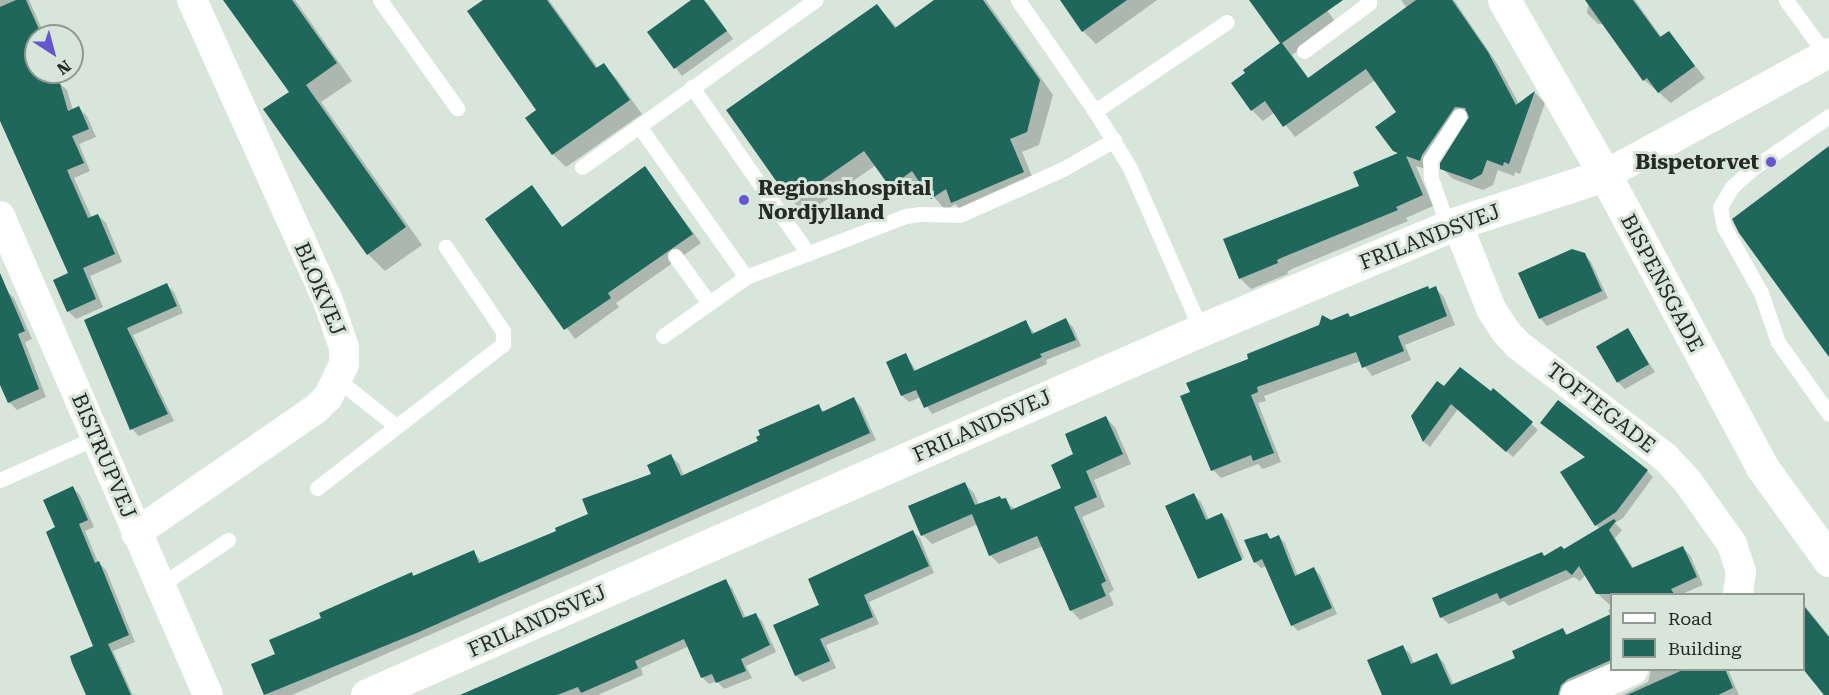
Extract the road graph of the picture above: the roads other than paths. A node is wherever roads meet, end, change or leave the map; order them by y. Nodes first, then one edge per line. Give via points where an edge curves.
1 (192, 0) edge
2 (380, 0) edge
3 (815, 0) edge
4 (1018, 0) edge
5 (1367, 0) edge
6 (1504, 0) edge
7 (1786, 0) edge
8 (1227, 22) dead end
9 (1304, 51) dead end
10 (1828, 54) edge
11 (692, 87) junction
12 (457, 108) dead end
13 (1095, 111) junction
14 (1459, 116) dead end
15 (1829, 116) edge
16 (639, 126) junction
17 (1114, 140) junction
18 (582, 167) dead end
19 (1605, 175) junction
20 (0, 216) edge
21 (1453, 225) junction
22 (446, 247) dead end
23 (808, 253) junction
24 (675, 256) dead end
25 (746, 277) junction
26 (710, 303) junction
27 (1201, 330) junction
28 (663, 336) dead end
29 (338, 380) junction
30 (1829, 414) edge
31 (396, 426) junction
32 (97, 436) junction
33 (0, 480) edge
34 (317, 488) dead end
35 (136, 533) junction
36 (228, 540) dead end
37 (1829, 560) edge
38 (159, 585) junction
39 (1738, 593) edge
40 (1629, 671) edge
41 (208, 695) edge
42 (367, 695) edge
43 (1575, 695) edge

1 - 29 street, BLOKVEJ via 328,301 344,347 344,364
2 - 12 lane
3 - 11 lane
4 - 13 lane
5 - 9 lane via 1369,3
6 - 19 street, BISPENSGADE
7 - 10 lane
8 - 13 lane
10 - 19 street
11 - 16 lane
11 - 23 lane
13 - 17 lane
14 - 21 lane via 1430,160 1431,178
15 - 30 lane via 1754,168 1732,187 1720,207 1724,227 1761,293 1778,342
16 - 18 lane
16 - 25 lane
17 - 23 lane via 1063,170 960,215 906,216
17 - 27 lane
19 - 21 street, FRILANDSVEJ
19 - 37 street, BISPENSGADE via 1762,467
20 - 32 street, BISTRUPVEJ
21 - 27 street, FRILANDSVEJ
21 - 39 street, TOFTEGADE via 1491,309 1506,332 1680,471 1732,544 1741,572
22 - 31 lane via 503,331 505,340 500,348
23 - 25 lane
24 - 26 lane
25 - 26 lane
26 - 28 lane
27 - 42 street, FRILANDSVEJ
29 - 31 lane
29 - 35 street, BLOKVEJ via 316,409
31 - 34 lane
32 - 33 lane
32 - 35 street, BISTRUPVEJ
35 - 38 street, BISTRUPVEJ
36 - 38 lane
38 - 41 street, BISTRUPVEJ
40 - 43 street

